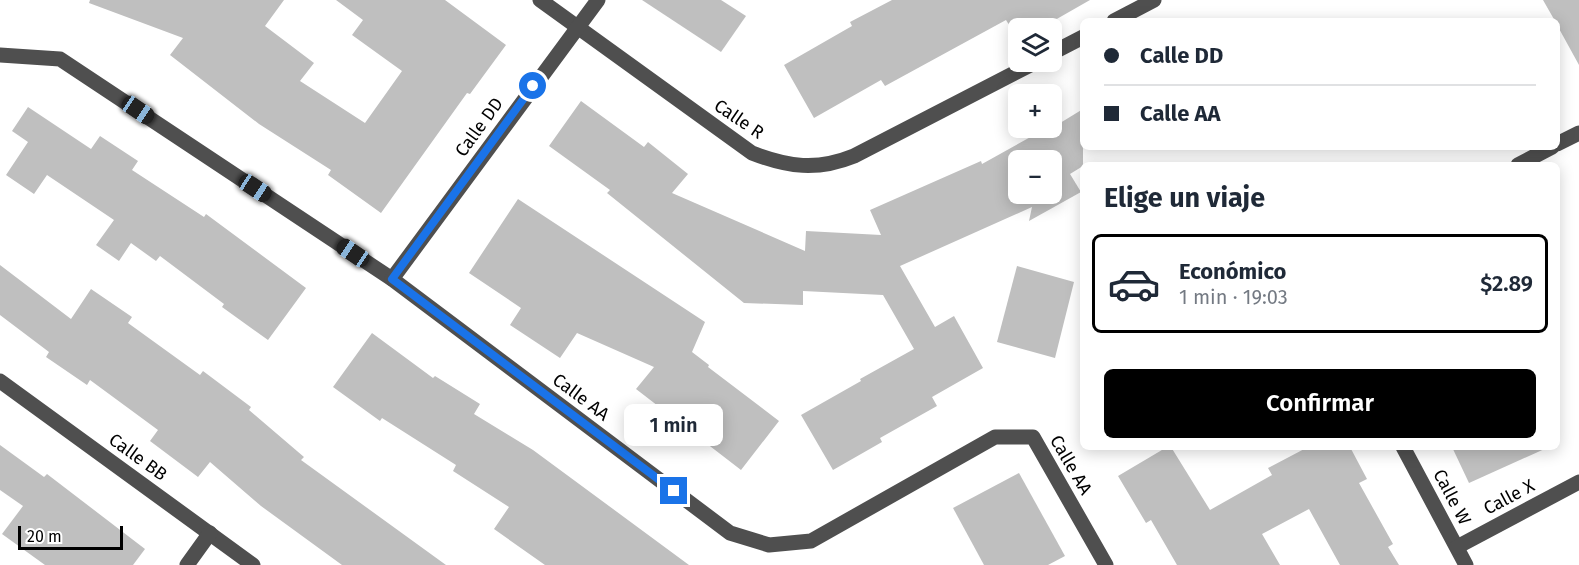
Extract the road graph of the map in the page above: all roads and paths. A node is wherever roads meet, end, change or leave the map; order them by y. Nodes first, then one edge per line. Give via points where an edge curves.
1 (540, 0) edge
2 (598, 0) edge
3 (1154, 0) edge
4 (1120, 18) edge
5 (577, 27) junction
6 (1080, 39) edge
7 (1062, 48) edge
8 (0, 55) edge
9 (1017, 72) edge
10 (1579, 133) edge
11 (1560, 142) edge
12 (1546, 150) edge
13 (1524, 162) edge
14 (392, 279) junction
15 (0, 381) edge
16 (1405, 450) edge
17 (1579, 482) edge
18 (210, 533) junction
19 (1457, 547) junction
20 (187, 565) edge
21 (253, 565) edge
22 (1106, 565) edge
23 (1466, 565) edge

1 - 5 street, Calle R
2 - 5 street, Calle DD
3 - 4 street
5 - 9 street, Calle R via 752,153 804,166 854,156
5 - 14 street, Calle DD
6 - 7 street
8 - 14 street, Calle AA via 60,58
10 - 11 street
12 - 13 street
14 - 22 street, Calle AA via 730,533 769,545 811,542 995,437 1033,437
15 - 18 street, Calle BB
16 - 19 street, Calle W
17 - 19 street, Calle X
18 - 20 street
18 - 21 street, Calle BB
19 - 23 street, Calle W

